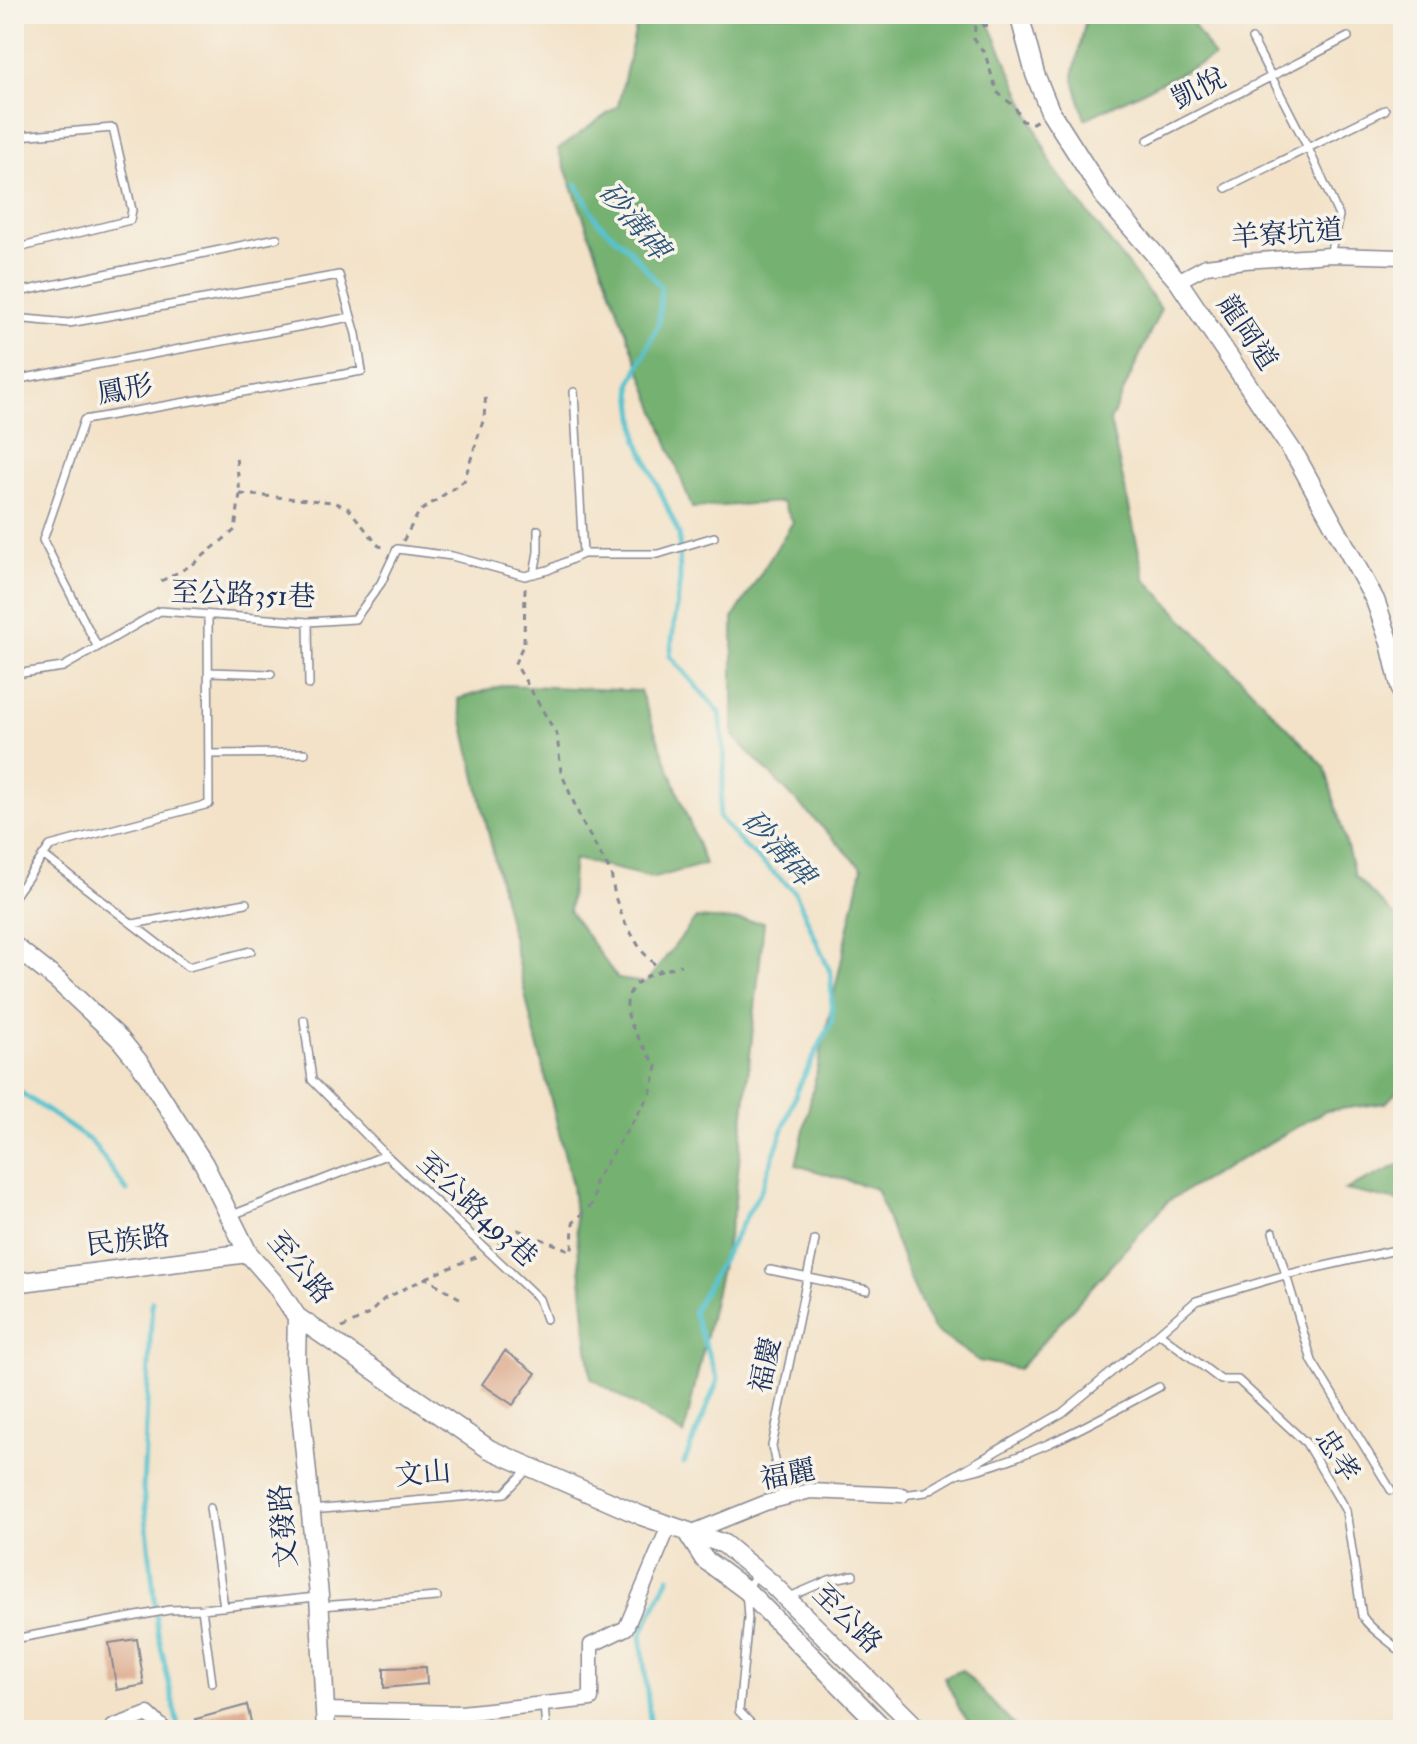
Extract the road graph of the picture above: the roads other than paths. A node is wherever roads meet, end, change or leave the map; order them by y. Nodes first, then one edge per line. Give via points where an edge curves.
1 (1019, 14) edge
2 (1348, 37) dead end
3 (1252, 39) dead end
4 (1270, 77) junction
5 (1385, 110) dead end
6 (19, 136) dead end
7 (1148, 140) dead end
8 (1308, 148) junction
9 (1226, 188) dead end
10 (277, 238) dead end
11 (14, 249) edge
12 (1330, 255) junction
13 (1403, 257) edge
14 (1178, 281) junction
15 (14, 293) edge
16 (351, 317) junction
17 (14, 318) edge
18 (14, 380) edge
19 (574, 392) dead end
20 (538, 530) dead end
21 (714, 537) dead end
22 (583, 554) junction
23 (529, 575) junction
24 (208, 615) junction
25 (308, 622) junction
26 (97, 646) junction
27 (14, 671) edge
28 (209, 672) junction
29 (271, 674) dead end
30 (309, 685) dead end
31 (1403, 698) edge
32 (305, 753) dead end
33 (209, 754) junction
34 (43, 855) junction
35 (14, 897) edge
36 (246, 903) dead end
37 (133, 924) junction
38 (14, 946) edge
39 (251, 951) dead end
40 (304, 1020) dead end
41 (386, 1155) junction
42 (230, 1216) junction
43 (1273, 1232) dead end
44 (815, 1240) dead end
45 (1400, 1249) dead end
46 (248, 1253) junction
47 (770, 1270) dead end
48 (1285, 1275) junction
49 (807, 1276) junction
50 (14, 1283) edge
51 (867, 1290) dead end
52 (297, 1317) junction
53 (546, 1319) dead end
54 (1159, 1333) junction
55 (1159, 1387) dead end
56 (530, 1467) junction
57 (958, 1474) junction
58 (1391, 1490) dead end
59 (902, 1495) joint
60 (783, 1498) junction
61 (210, 1508) dead end
62 (310, 1510) junction
63 (669, 1526) junction
64 (688, 1534) junction
65 (758, 1572) junction
66 (853, 1575) dead end
67 (746, 1590) junction
68 (437, 1597) dead end
69 (786, 1598) junction
70 (319, 1601) junction
71 (224, 1607) junction
72 (202, 1609) junction
73 (14, 1639) edge
74 (1403, 1654) edge
75 (212, 1683) dead end
76 (544, 1704) junction
77 (324, 1710) junction
78 (113, 1727) dead end
79 (165, 1730) edge
80 (326, 1730) edge
81 (546, 1730) edge
82 (757, 1730) edge
83 (885, 1730) edge
84 (919, 1730) edge

1 - 14 street, 龍岡道 via 1050,111 1104,196
2 - 4 lane, 凱悅
3 - 4 lane, 凱悅
4 - 7 lane, 凱悅
4 - 8 lane, 凱悅
5 - 8 lane
6 - 11 lane via 113,128 132,210 130,220
8 - 9 lane
8 - 12 lane, 凱悅 via 1339,216
10 - 15 lane
12 - 13 street, 羊寮坑道
12 - 14 street, 羊寮坑道 via 1206,266
14 - 31 street, 龍岡道 via 1297,458 1375,600
16 - 17 lane, 鳳形 via 339,275 69,323
16 - 18 lane, 鳳形
16 - 26 lane, 鳳形 via 362,371 84,420 43,540
19 - 22 lane
20 - 23 lane via 538,552
21 - 22 lane via 658,554
22 - 23 lane
23 - 25 lane, 至公路351巷 via 397,549 355,619
24 - 25 lane, 至公路351巷
24 - 26 lane, 至公路351巷 via 160,611
24 - 28 lane
25 - 30 lane
26 - 27 lane, 至公路351巷 via 63,667
28 - 29 lane
28 - 33 lane
32 - 33 lane
33 - 34 lane via 209,804 50,846
34 - 35 lane
34 - 37 lane
36 - 37 lane
37 - 39 lane via 188,967
38 - 42 street, 至公路 via 119,1038 141,1065 204,1164
40 - 41 lane via 312,1080
41 - 42 lane, 至公路493巷
41 - 53 lane, 至公路493巷 via 539,1299
42 - 46 street, 至公路
43 - 48 lane, 忠孝
44 - 49 lane, 福慶
45 - 48 lane
46 - 50 street, 民族路
46 - 52 street, 至公路
47 - 49 lane
48 - 54 lane via 1196,1301
48 - 58 lane, 忠孝 via 1312,1361
49 - 51 lane
49 - 60 lane, 福慶 via 772,1446
52 - 56 street, 至公路 via 489,1449
52 - 62 street, 文發路 via 296,1362
54 - 57 lane via 1062,1413
54 - 74 lane, 忠孝 via 1221,1380 1238,1380 1306,1443 1346,1511 1362,1616
55 - 57 lane via 999,1465
56 - 62 lane, 文山 via 505,1493
56 - 63 street, 至公路
57 - 59 lane via 926,1492
59 - 60 street, 福麗 via 810,1491
60 - 64 street, 福麗
61 - 71 lane
62 - 70 street, 文發路
63 - 64 street, 至公路
63 - 76 street via 626,1628 591,1645 591,1699
64 - 65 street, 至公路 via 724,1544
64 - 67 street, 至公路 via 704,1559
65 - 67 lane
65 - 69 street, 至公路
66 - 69 lane
67 - 82 lane via 739,1711
67 - 83 street, 至公路
68 - 70 lane
69 - 84 street, 至公路
70 - 71 lane
70 - 77 street, 文發路
71 - 72 lane
72 - 73 lane via 169,1610
72 - 75 lane
76 - 77 street via 461,1713
76 - 81 lane
77 - 80 street, 文發路
78 - 79 street via 148,1714

